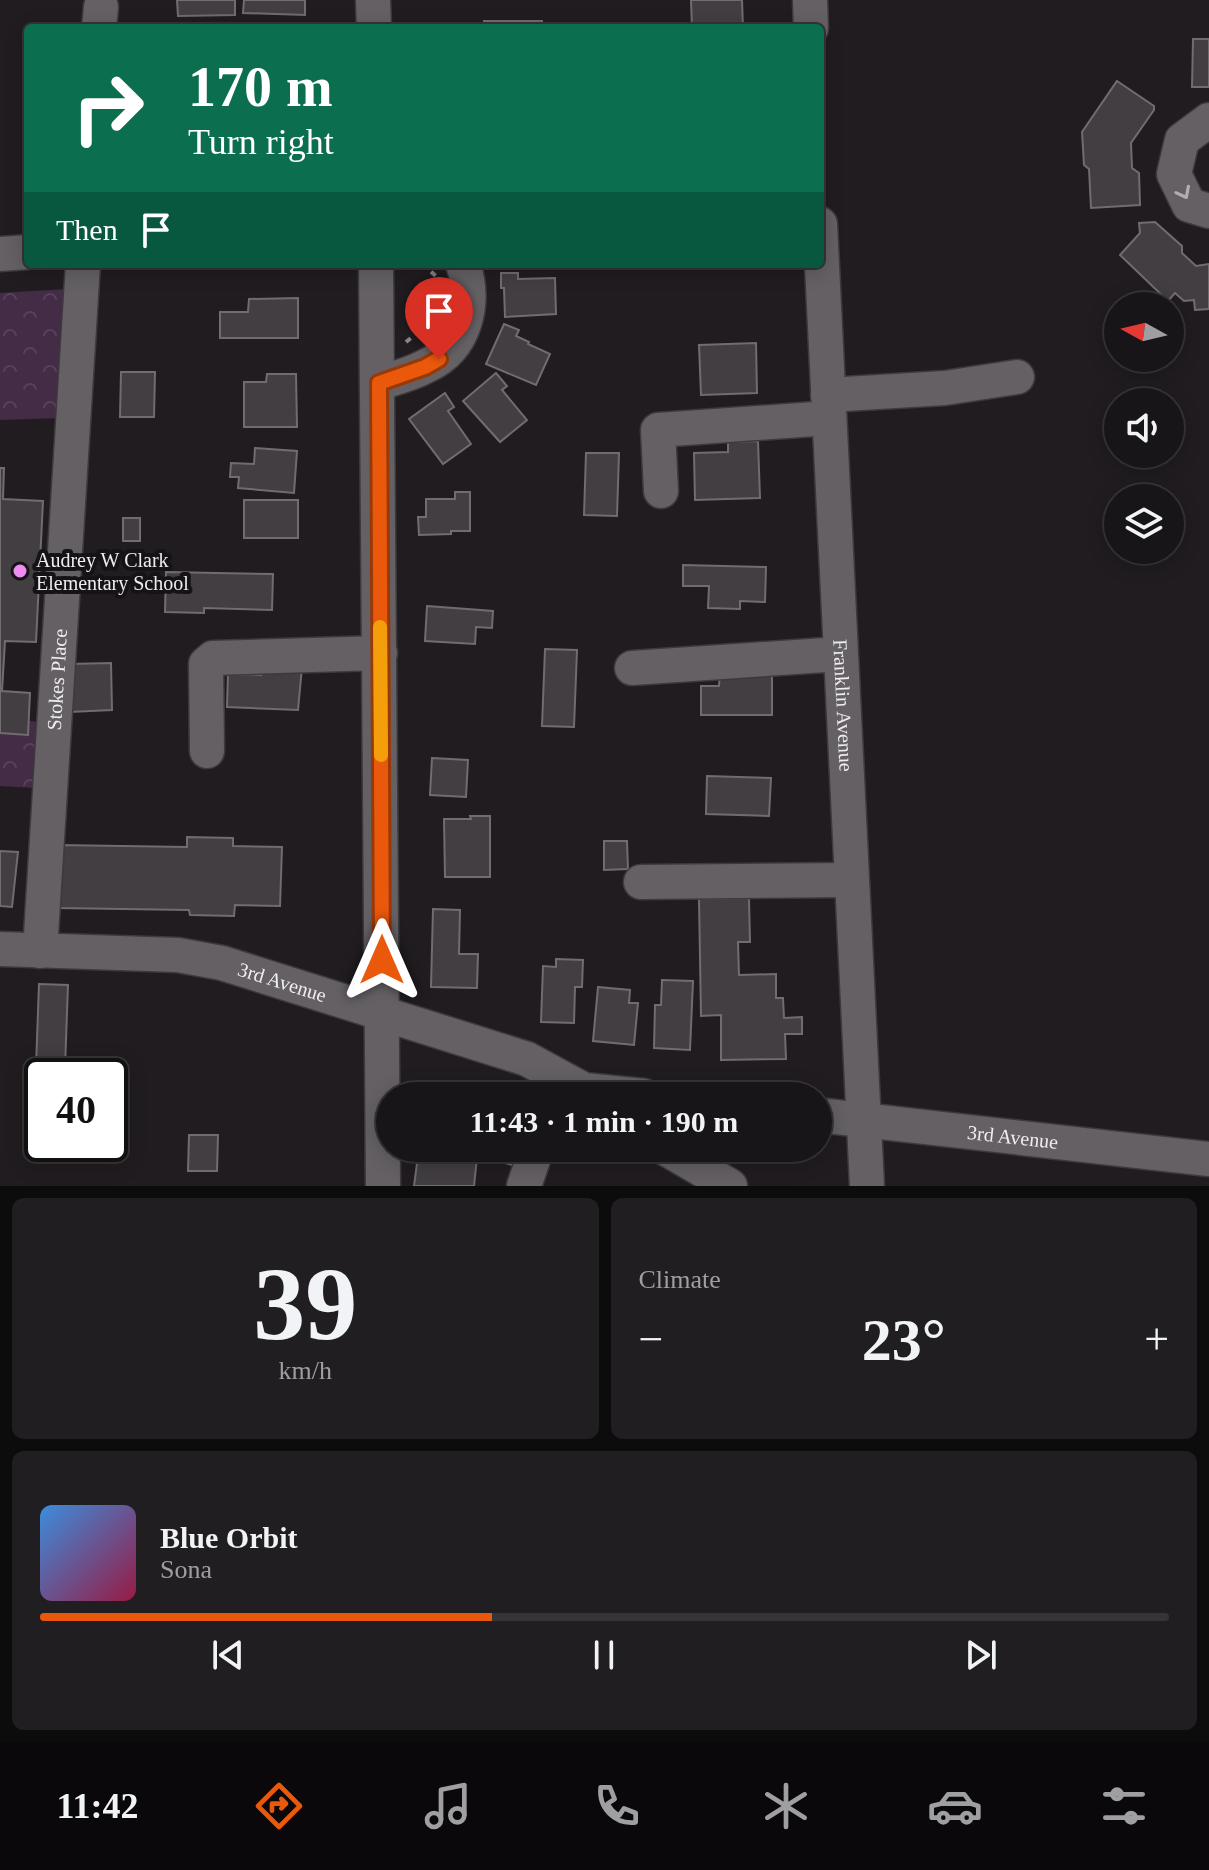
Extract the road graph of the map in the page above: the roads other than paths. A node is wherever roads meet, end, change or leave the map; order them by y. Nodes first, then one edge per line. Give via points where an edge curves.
1 (373, 0) edge
2 (810, 0) edge
3 (374, 24) edge
4 (811, 24) edge
5 (1209, 120) edge
6 (1209, 211) edge
7 (24, 252) edge
8 (0, 254) edge
9 (83, 268) edge
10 (376, 268) edge
11 (464, 268) edge
12 (822, 268) edge
13 (1017, 377) dead end
14 (379, 383) junction
15 (829, 406) junction
16 (661, 491) dead end
17 (380, 653) junction
18 (840, 654) junction
19 (632, 668) dead end
20 (207, 751) dead end
21 (851, 880) junction
22 (641, 882) dead end
23 (0, 949) edge
24 (40, 951) junction
25 (382, 1013) junction
26 (561, 1082) edge
27 (832, 1116) edge
28 (863, 1119) junction
29 (1209, 1159) edge
30 (532, 1162) edge
31 (689, 1162) edge
32 (383, 1186) edge
33 (524, 1186) edge
34 (730, 1186) edge
35 (867, 1186) edge

1 - 3 street
2 - 4 street
5 -> 6 street via 1182,140 1174,174 1189,205
7 - 8 street
9 - 24 street, Stokes Place
10 - 14 street
11 - 14 street via 468,312 462,334 433,363
12 - 15 street, Franklin Avenue
13 - 15 street
14 - 17 street
15 - 16 street via 658,430
15 - 18 street, Franklin Avenue
17 - 20 street via 208,660
17 - 25 street
18 - 19 street
18 - 21 street, Franklin Avenue
21 - 22 street
21 - 28 street, Franklin Avenue
23 - 24 street, 3rd Avenue
24 - 25 street, 3rd Avenue via 178,955 222,963
25 - 26 street, 3rd Avenue via 527,1059
25 - 32 street
27 - 28 street, 3rd Avenue
28 - 29 street, 3rd Avenue
28 - 35 street, Franklin Avenue
30 - 33 street
31 - 34 street

